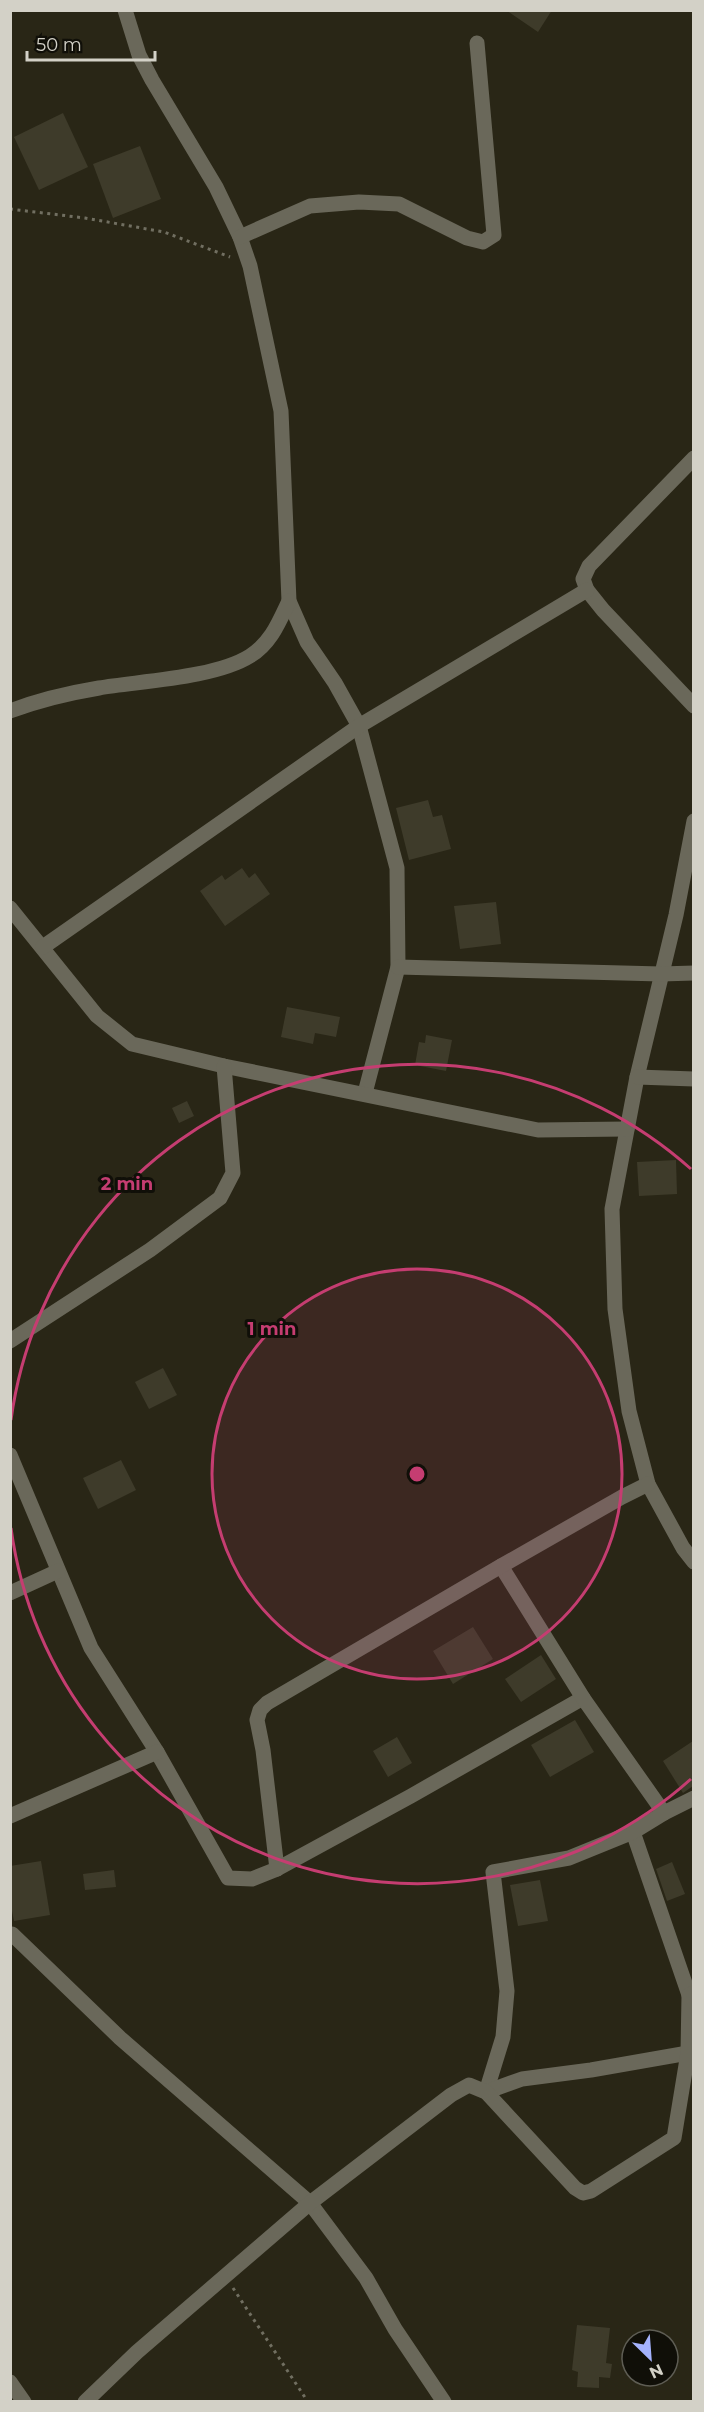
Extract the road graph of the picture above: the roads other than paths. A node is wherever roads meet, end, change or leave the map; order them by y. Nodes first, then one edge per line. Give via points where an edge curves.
1 (125, 10) edge
2 (477, 43) dead end
3 (240, 237) junction
4 (693, 458) edge
5 (587, 591) junction
6 (288, 601) junction
7 (693, 706) edge
8 (10, 711) edge
9 (359, 726) junction
10 (693, 821) edge
11 (10, 908) edge
12 (43, 947) junction
13 (398, 967) junction
14 (693, 973) edge
15 (661, 974) junction
16 (224, 1066) junction
17 (637, 1077) junction
18 (693, 1079) edge
19 (365, 1093) junction
20 (627, 1129) junction
21 (10, 1341) edge
22 (10, 1455) edge
23 (648, 1484) junction
24 (693, 1562) edge
25 (501, 1566) junction
26 (58, 1571) junction
27 (10, 1593) edge
28 (583, 1698) junction
29 (157, 1752) junction
30 (693, 1798) edge
31 (664, 1813) junction
32 (10, 1816) edge
33 (633, 1832) junction
34 (277, 1869) junction
35 (10, 1934) edge
36 (691, 1994) edge
37 (688, 2053) junction
38 (486, 2092) junction
39 (310, 2203) junction
40 (10, 2382) edge
41 (24, 2402) edge
42 (85, 2402) edge
43 (444, 2402) edge

1 - 3 street via 139,55 216,187
2 - 3 street via 494,235 483,242 399,204 359,202 310,206
3 - 6 street via 282,411
4 - 5 street via 589,566 583,579
5 - 7 street
5 - 9 street
6 - 8 street via 272,637 250,656 220,669 99,688
6 - 9 street via 307,642
9 - 12 street
9 - 13 street via 397,868
10 - 15 street
11 - 12 street
12 - 16 street via 97,1016 132,1044
13 - 15 street
13 - 19 street
14 - 15 street
15 - 17 street
16 - 19 street
16 - 21 street via 233,1173 220,1197 150,1250
17 - 18 street
17 - 20 street
19 - 20 street via 538,1130
20 - 23 street via 612,1209 615,1309 629,1411
22 - 26 street
23 - 24 street
23 - 25 street
25 - 28 street
25 - 34 street via 260,1710 257,1720
26 - 27 street
26 - 29 street via 91,1648
28 - 31 street
28 - 34 street
29 - 32 street
29 - 34 street via 228,1878 252,1879
30 - 31 street
31 - 33 street
33 - 36 street
33 - 38 street via 569,1858 493,1872 507,1991 503,2037
35 - 39 street via 120,2038
36 - 37 street
37 - 38 street via 522,2079
37 - 38 street via 674,2138 583,2193
38 - 39 street via 469,2085 451,2095
39 - 42 street via 137,2352
39 - 43 street via 366,2278 394,2330
40 - 41 street

